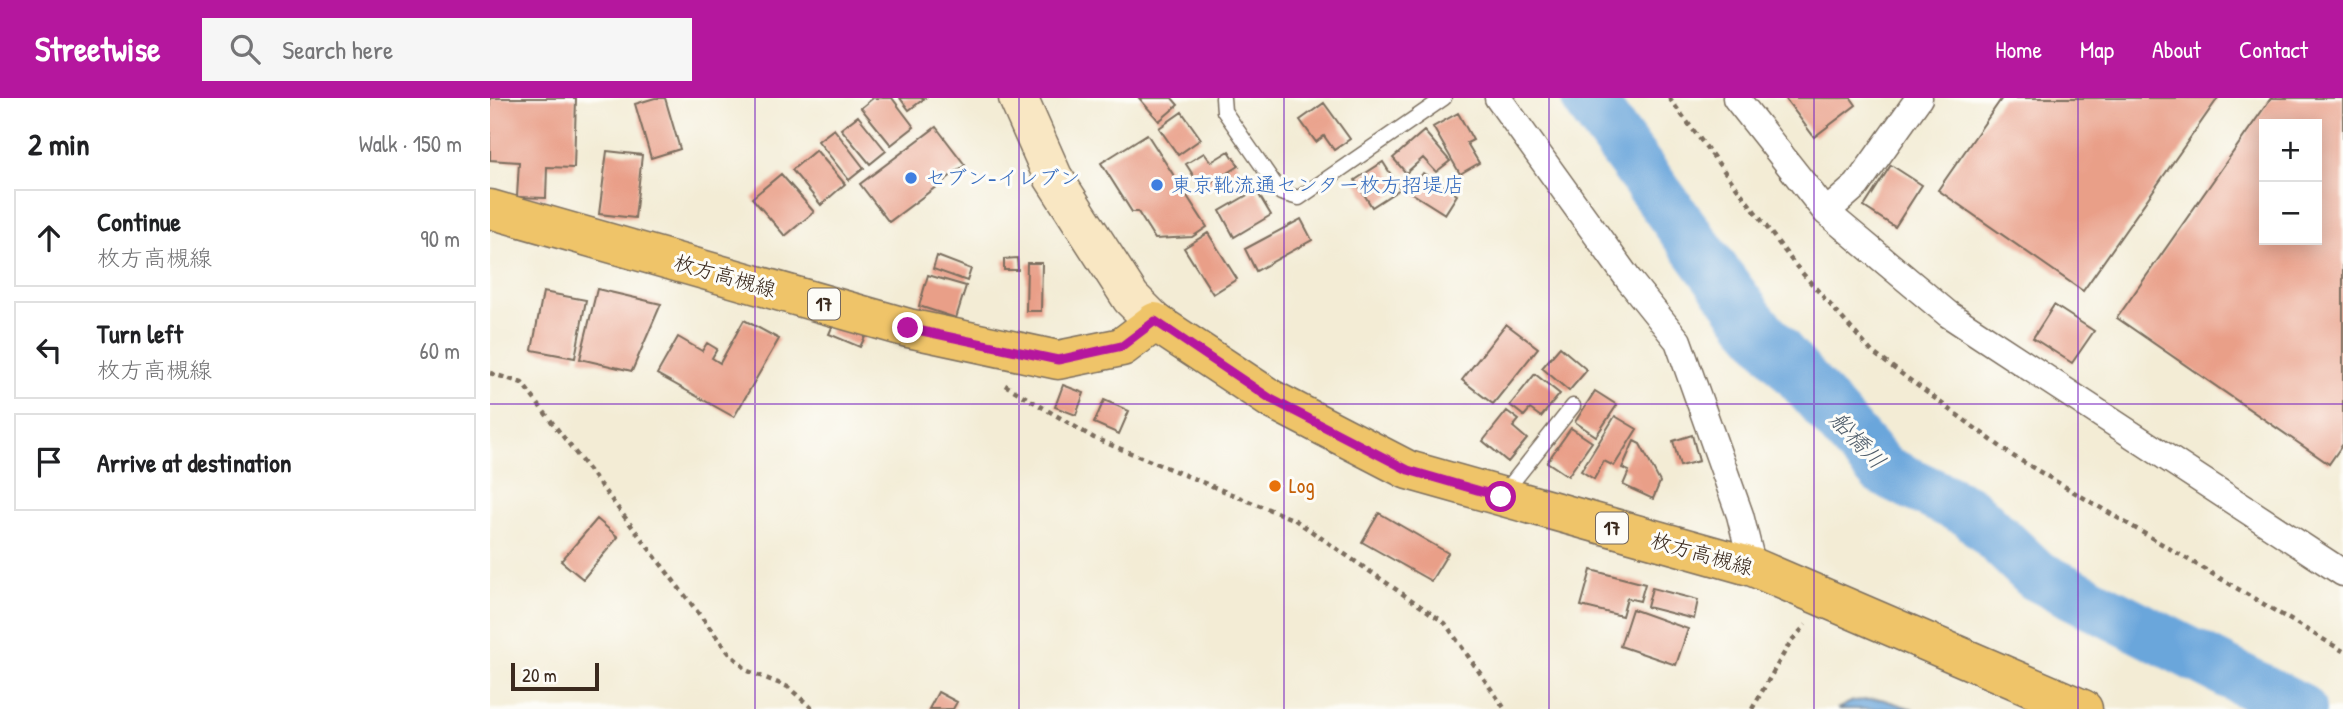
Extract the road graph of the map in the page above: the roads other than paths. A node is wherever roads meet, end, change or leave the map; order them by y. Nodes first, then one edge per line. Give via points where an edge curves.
1 (1018, 98) edge
2 (1223, 98) edge
3 (1444, 98) edge
4 (1498, 98) edge
5 (1736, 98) edge
6 (1919, 98) edge
7 (490, 209) edge
8 (1826, 212) junction
9 (1155, 321) junction
10 (1573, 406) dead end
11 (1501, 497) junction
12 (1753, 567) junction
13 (2343, 573) edge
14 (2083, 709) edge

1 - 9 street via 1053,177 1131,298
2 - 3 lane via 1224,111 1281,193 1299,198
4 - 12 street via 1678,341 1740,515
5 - 8 street
6 - 8 street via 1857,184
7 - 9 main road, 枚方高槻線 / 17 via 908,328 1058,360 1122,346
8 - 13 street via 1948,314
9 - 11 main road, 枚方高槻線 / 17 via 1271,399 1408,470
10 - 11 lane
11 - 12 main road, 枚方高槻線 / 17
12 - 14 main road, 枚方高槻線 / 17

